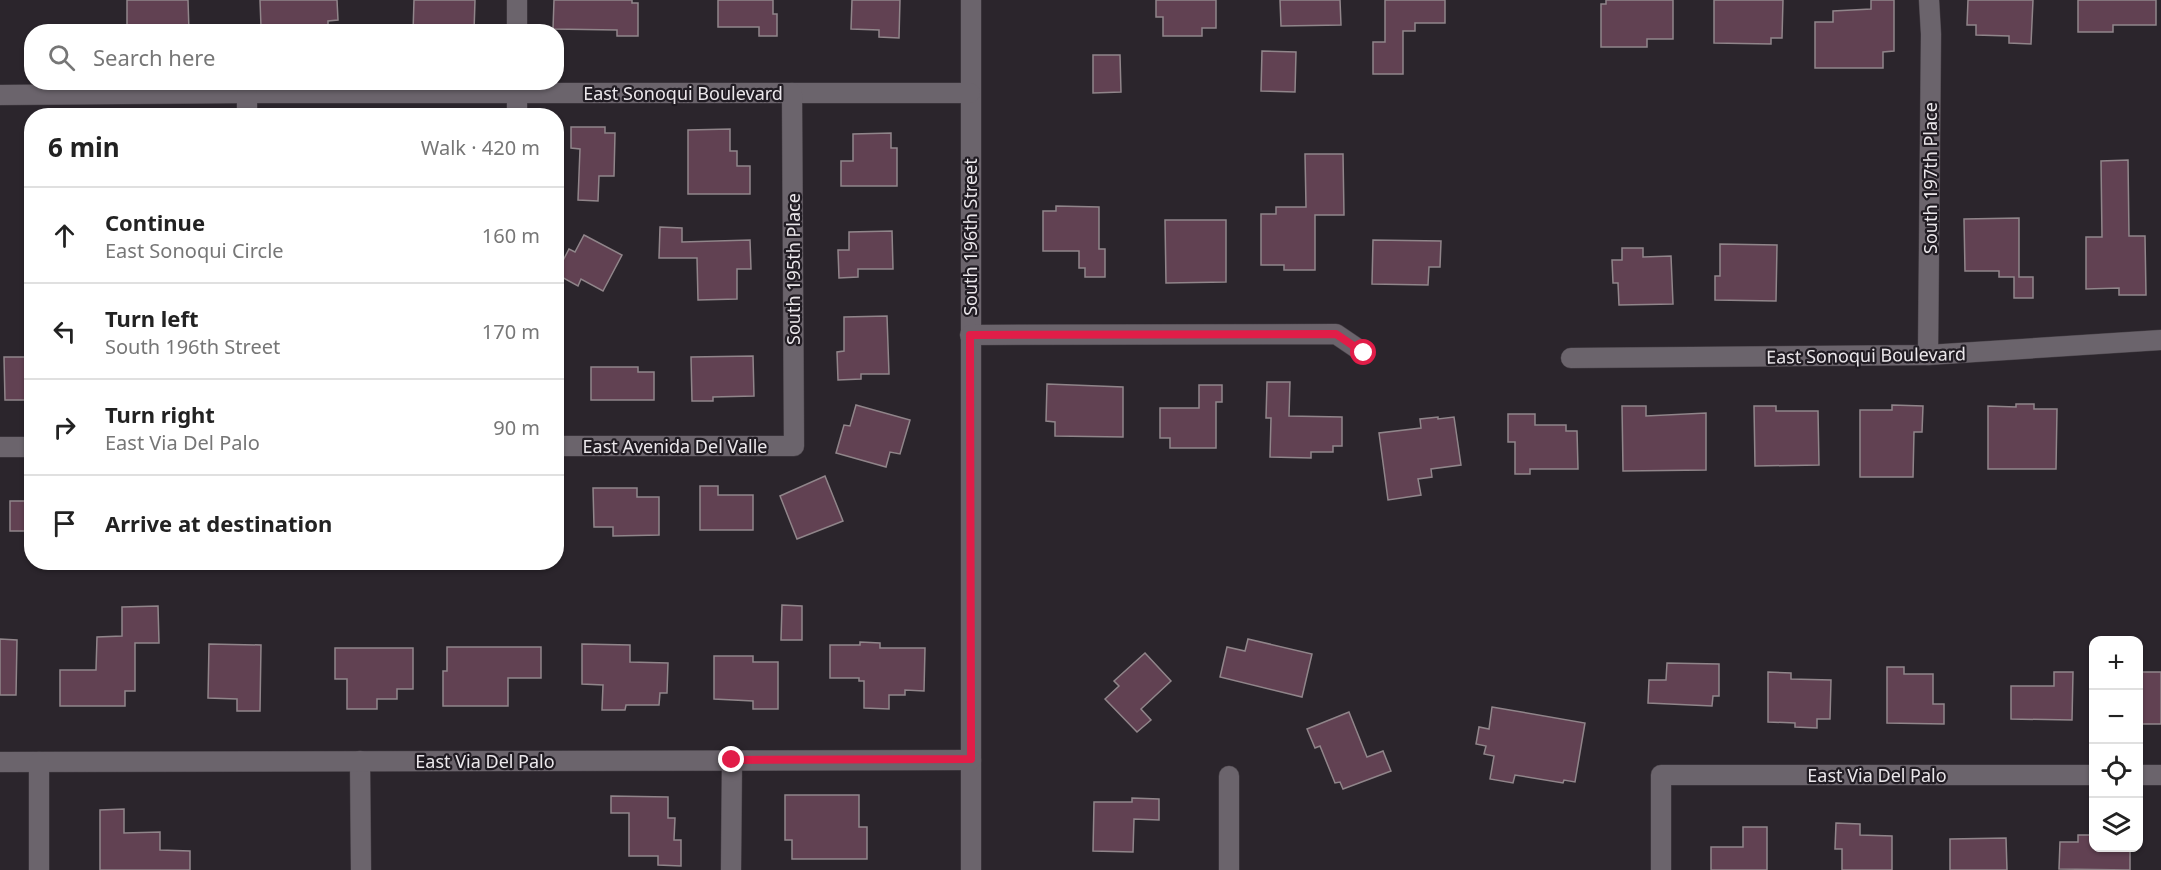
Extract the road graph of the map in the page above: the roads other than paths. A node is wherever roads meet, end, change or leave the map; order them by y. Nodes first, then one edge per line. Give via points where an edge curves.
1 (518, 0) edge
2 (971, 0) edge
3 (1929, 0) edge
4 (517, 24) edge
5 (564, 89) edge
6 (409, 90) edge
7 (517, 90) edge
8 (247, 93) junction
9 (792, 93) junction
10 (970, 93) junction
11 (0, 95) edge
12 (247, 108) edge
13 (517, 108) edge
14 (970, 335) junction
15 (2161, 340) edge
16 (1364, 353) dead end
17 (1928, 356) junction
18 (1571, 358) dead end
19 (564, 446) edge
20 (794, 446) joint
21 (0, 447) edge
22 (24, 447) edge
23 (971, 759) junction
24 (732, 760) junction
25 (360, 761) junction
26 (0, 762) edge
27 (39, 762) junction
28 (2089, 775) edge
29 (2143, 775) edge
30 (2161, 775) edge
31 (1229, 776) dead end
32 (39, 870) edge
33 (361, 870) edge
34 (731, 870) edge
35 (971, 870) edge
36 (1229, 870) edge
37 (1661, 870) edge

1 - 4 street
2 - 10 street, South 196th Street
3 - 17 street, South 197th Place
5 - 9 street, East Sonoqui Boulevard
6 - 8 street, East Sonoqui Boulevard
7 - 13 street
8 - 11 street, East Sonoqui Boulevard
8 - 12 street
9 - 10 street, East Sonoqui Boulevard
9 - 20 street, South 195th Place
10 - 14 street, South 196th Street
14 - 16 street via 1336,334
14 - 23 street, South 196th Street
15 - 17 street, East Sonoqui Boulevard
17 - 18 street, East Sonoqui Boulevard
19 - 20 street, East Avenida Del Valle
21 - 22 street
23 - 24 street, East Via Del Palo
23 - 35 street, South 196th Street
24 - 25 street, East Via Del Palo
24 - 34 street
25 - 27 street, East Via Del Palo
25 - 33 street
26 - 27 street, East Via Del Palo
27 - 32 street
28 - 37 street, East Via Del Palo via 1661,775
29 - 30 street
31 - 36 street

